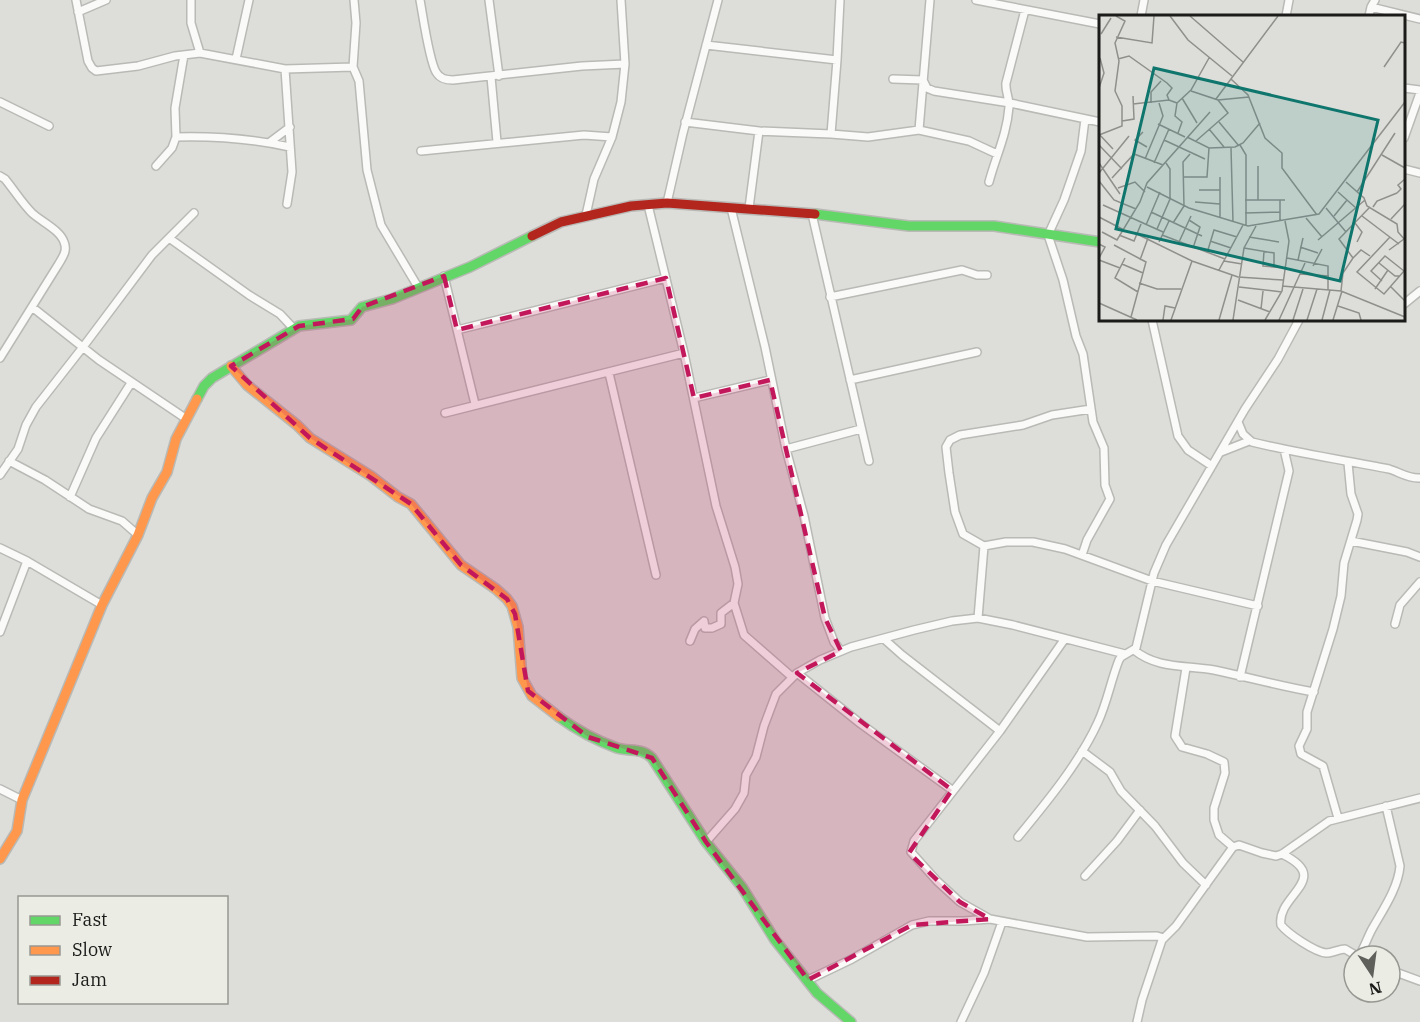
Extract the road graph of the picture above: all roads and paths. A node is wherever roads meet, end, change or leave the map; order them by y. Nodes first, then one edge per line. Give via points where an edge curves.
1 (76, 0) edge
2 (106, 0) edge
3 (191, 0) edge
4 (249, 0) edge
5 (363, 0) edge
6 (420, 0) edge
7 (489, 0) edge
8 (621, 0) edge
9 (718, 0) edge
10 (840, 0) edge
11 (930, 0) edge
12 (976, 0) edge
13 (1144, 0) edge
14 (1289, 0) edge
15 (354, 1) edge
16 (1373, 4) edge
17 (1025, 10) junction
18 (78, 12) junction
19 (1141, 15) edge
20 (1286, 15) edge
21 (1420, 19) edge
22 (1099, 24) edge
23 (706, 45) junction
24 (200, 53) junction
25 (184, 55) junction
26 (236, 59) junction
27 (837, 60) junction
28 (625, 64) junction
29 (353, 67) junction
30 (285, 69) junction
31 (495, 76) junction
32 (893, 79) dead end
33 (922, 80) junction
34 (1405, 88) edge
35 (1420, 91) edge
36 (0, 102) edge
37 (1010, 103) junction
38 (1085, 119) junction
39 (686, 122) junction
40 (1099, 122) edge
41 (49, 126) dead end
42 (290, 127) junction
43 (919, 130) junction
44 (759, 131) junction
45 (831, 134) junction
46 (1405, 135) edge
47 (176, 137) junction
48 (612, 137) junction
49 (270, 142) junction
50 (497, 142) junction
51 (290, 147) junction
52 (421, 151) dead end
53 (997, 154) junction
54 (156, 166) dead end
55 (1405, 169) edge
56 (1420, 173) edge
57 (0, 176) edge
58 (989, 182) dead end
59 (287, 204) dead end
60 (667, 204) junction
61 (648, 205) junction
62 (731, 208) junction
63 (749, 208) junction
64 (194, 213) dead end
65 (812, 214) junction
66 (586, 215) junction
67 (1048, 235) junction
68 (169, 238) junction
69 (1099, 243) edge
70 (987, 275) dead end
71 (444, 276) junction
72 (666, 278) junction
73 (418, 287) junction
74 (1420, 293) edge
75 (830, 297) junction
76 (1405, 303) edge
77 (32, 306) junction
78 (1152, 321) edge
79 (1298, 321) edge
80 (294, 329) junction
81 (457, 330) junction
82 (83, 347) junction
83 (977, 352) dead end
84 (684, 353) junction
85 (0, 358) edge
86 (231, 366) junction
87 (609, 373) junction
88 (770, 380) junction
89 (850, 380) junction
90 (131, 383) junction
91 (694, 398) junction
92 (475, 404) junction
93 (1091, 410) junction
94 (445, 413) dead end
95 (185, 418) junction
96 (1238, 422) junction
97 (861, 429) junction
98 (1249, 441) junction
99 (786, 449) junction
100 (1284, 449) junction
101 (1220, 452) junction
102 (9, 461) junction
103 (869, 461) dead end
104 (1348, 463) junction
105 (1212, 466) junction
106 (0, 475) edge
107 (1420, 478) edge
108 (70, 497) junction
109 (138, 535) junction
110 (1351, 541) junction
111 (984, 546) junction
112 (0, 548) edge
113 (1082, 555) junction
114 (1420, 557) edge
115 (27, 561) junction
116 (656, 574) dead end
117 (1152, 580) junction
118 (1420, 582) edge
119 (734, 603) junction
120 (102, 605) junction
121 (1258, 606) junction
122 (978, 618) junction
123 (1395, 624) dead end
124 (0, 632) edge
125 (884, 639) junction
126 (1064, 640) junction
127 (690, 641) dead end
128 (1134, 650) junction
129 (841, 651) junction
130 (1125, 654) junction
131 (1186, 668) junction
132 (795, 675) junction
133 (1240, 676) junction
134 (1314, 692) junction
135 (1000, 731) junction
136 (1082, 751) junction
137 (0, 789) edge
138 (952, 790) junction
139 (1420, 798) edge
140 (22, 800) junction
141 (1386, 806) junction
142 (1140, 810) junction
143 (1338, 818) junction
144 (1018, 837) dead end
145 (706, 842) junction
146 (1233, 847) junction
147 (1282, 854) junction
148 (0, 859) edge
149 (1085, 876) dead end
150 (1206, 885) junction
151 (990, 919) junction
152 (1002, 922) junction
153 (1164, 938) junction
154 (1367, 944) edge
155 (1342, 950) edge
156 (1402, 974) edge
157 (808, 980) junction
158 (1420, 981) edge
159 (851, 1022) edge
160 (961, 1022) edge
161 (1137, 1022) edge

1 - 18 street
2 - 18 street
3 - 24 street via 190,23
4 - 26 street
5 - 15 street
6 - 31 street via 436,73 453,80
7 - 31 street
8 - 28 street
9 - 23 street
10 - 27 street
11 - 33 street
12 - 17 street
13 - 19 street
14 - 20 street
15 - 29 street
16 - 21 street
17 - 22 street
17 - 37 street via 1005,89
18 - 25 street via 88,61 96,71
23 - 27 street
23 - 39 street
24 - 25 street
24 - 26 street
25 - 47 street via 175,108
26 - 30 street
27 - 45 street
28 - 31 street
28 - 48 street
29 - 30 street
29 - 73 street via 360,81 367,170 381,225
30 - 42 street
31 - 50 street
32 - 33 street
33 - 37 street via 934,91
33 - 43 street
34 - 35 street
35 - 46 street
36 - 41 street
37 - 38 street
37 - 53 street
38 - 40 street
38 - 67 street via 1081,151
39 - 44 street
39 - 60 street
42 - 49 street
42 - 51 street
43 - 45 street via 868,137
43 - 53 street via 969,141
44 - 45 street
44 - 63 street
47 - 49 street
47 - 54 street
48 - 50 street via 584,135
48 - 66 street via 594,179
49 - 51 street
50 - 52 street
51 - 59 street via 292,172
53 - 58 street
55 - 56 street
57 - 77 street via 33,214 64,241 65,253
60 - 61 street
60 - 62 street
61 - 66 street
61 - 72 street
62 - 63 street
62 - 88 street
63 - 65 street
64 - 68 street
65 - 67 street via 909,226 994,226
65 - 75 street
66 - 71 street via 561,222
67 - 69 street
67 - 93 street via 1083,354
68 - 80 street via 280,314
68 - 82 street via 134,277
70 - 75 street via 962,270
71 - 73 street
71 - 81 street
72 - 81 street
72 - 84 street
73 - 80 street via 362,307 351,320
74 - 76 street
75 - 89 street
77 - 82 street
77 - 85 street
78 - 105 street via 1181,444
79 - 96 street
80 - 86 street
81 - 92 street
82 - 90 street
82 - 102 street via 36,407
83 - 89 street
84 - 87 street
84 - 91 street
86 - 95 street via 204,386
86 - 145 street via 265,402 310,438 411,504 469,572 507,599 517,621 521,670 528,691 588,737 647,753
87 - 92 street
87 - 116 street
88 - 91 street
88 - 99 street
89 - 97 street
90 - 95 street
90 - 108 street via 96,438
91 - 119 street via 717,506 735,567 738,584
92 - 94 street
93 - 111 street via 1052,415 950,440 946,447 960,530
93 - 113 street via 1104,448 1105,485 1110,502 1104,506
95 - 109 street via 167,472
96 - 98 street
96 - 101 street
97 - 99 street
97 - 103 street
98 - 100 street
98 - 101 street
99 - 129 street via 825,618
100 - 104 street
100 - 121 street via 1289,471
101 - 105 street
102 - 106 street
102 - 108 street
104 - 107 street
104 - 110 street via 1358,514
105 - 117 street via 1166,545
108 - 109 street via 122,521
109 - 120 street
110 - 114 street
110 - 134 street via 1333,629
111 - 113 street via 1033,543
111 - 122 street
112 - 115 street
113 - 117 street
115 - 120 street
115 - 124 street
117 - 121 street
117 - 128 street
118 - 123 street via 1400,605
119 - 127 street via 721,613 720,624 705,628 704,621 694,629
119 - 132 street via 744,635
120 - 140 street
121 - 133 street
122 - 125 street
122 - 126 street
125 - 129 street
125 - 135 street
126 - 130 street
126 - 135 street
128 - 130 street
128 - 131 street via 1157,663
129 - 132 street
130 - 136 street via 1119,660 1099,720
131 - 133 street
131 - 146 street via 1175,736 1182,747 1224,762 1214,820 1219,835
132 - 138 street
132 - 145 street via 776,694 756,758 746,775 741,800
133 - 134 street
134 - 143 street via 1299,750 1323,766
135 - 138 street
136 - 142 street via 1110,772 1121,791
136 - 144 street
137 - 140 street
138 - 151 street via 914,841 911,852 960,902
139 - 141 street
140 - 148 street via 16,831
141 - 143 street
141 - 154 street via 1400,866
142 - 149 street
142 - 150 street
143 - 147 street
145 - 157 street
146 - 147 street
146 - 150 street
147 - 155 street via 1300,864 1304,875 1281,914 1281,925 1294,938 1318,951
150 - 153 street
151 - 152 street
151 - 157 street via 912,925
152 - 153 street via 1087,937
152 - 160 street
153 - 161 street
156 - 158 street
157 - 159 street

